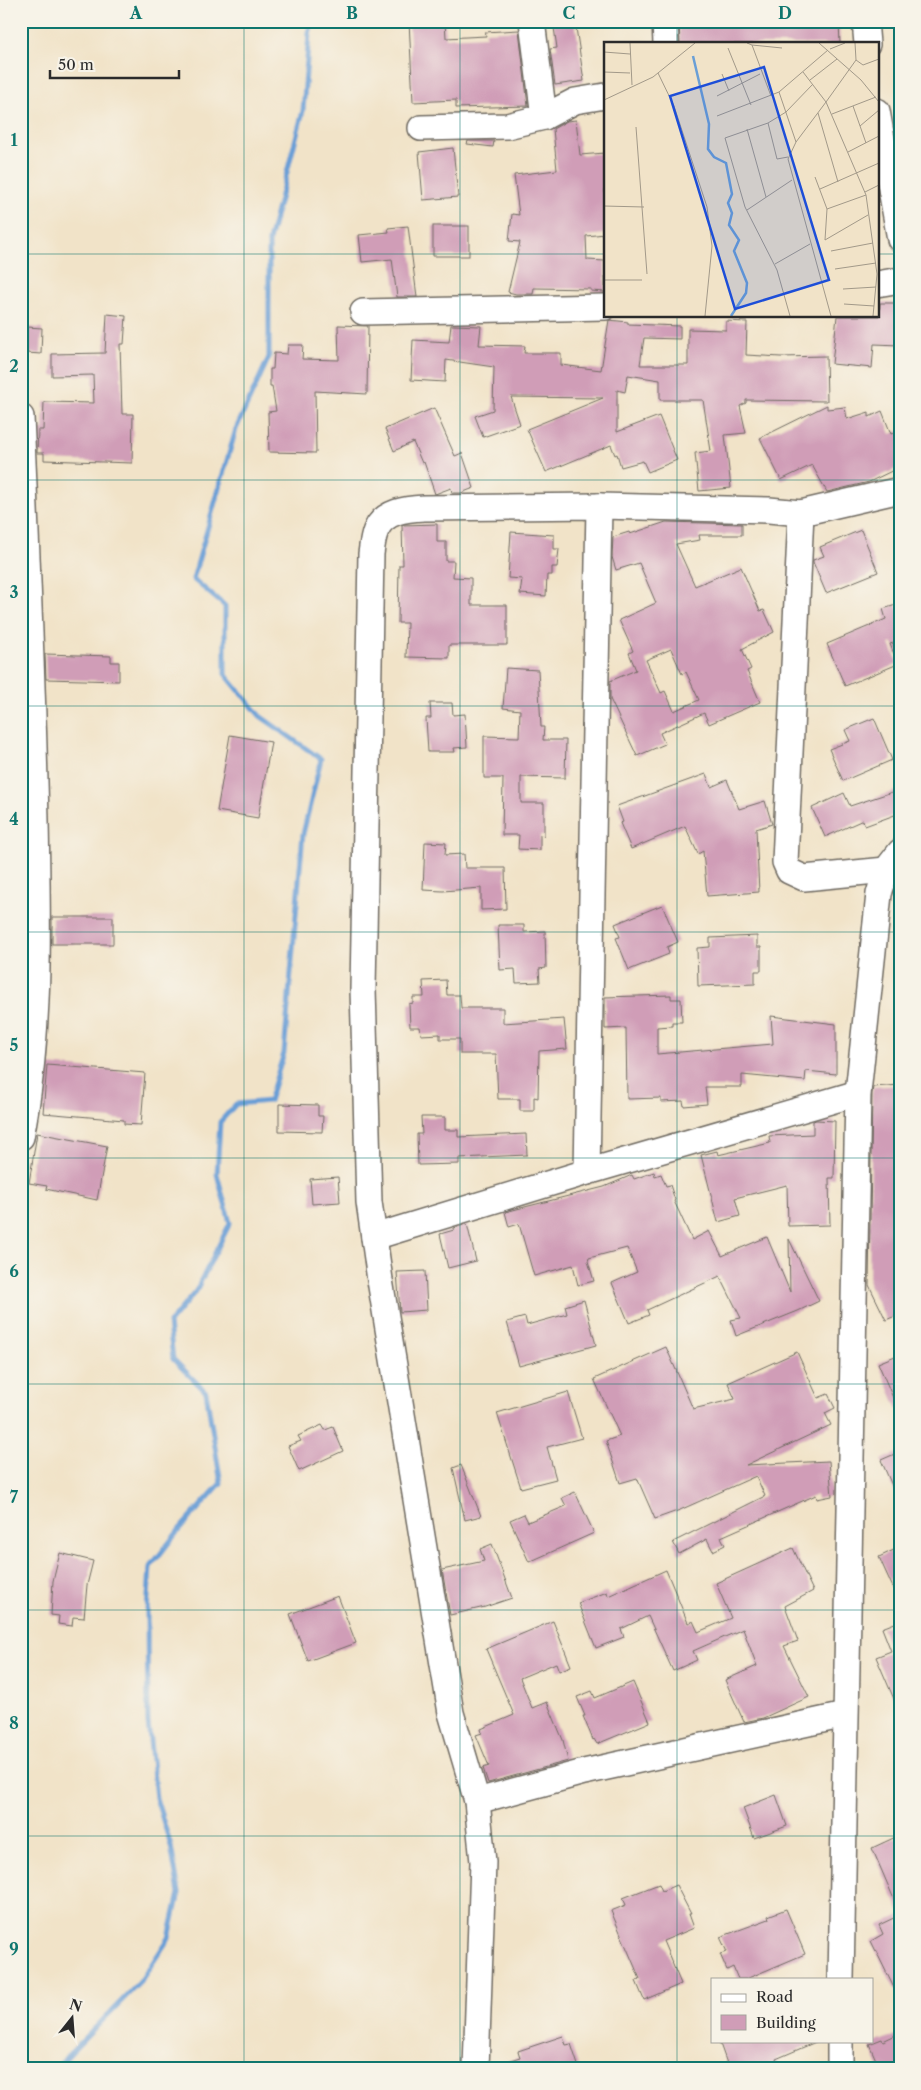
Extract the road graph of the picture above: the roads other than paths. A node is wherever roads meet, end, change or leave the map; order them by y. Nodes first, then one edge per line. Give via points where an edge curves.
1 (532, 21) edge
2 (665, 21) edge
3 (865, 21) edge
4 (666, 42) edge
5 (866, 42) edge
6 (604, 96) edge
7 (544, 117) junction
8 (878, 117) edge
9 (421, 128) dead end
10 (900, 239) edge
11 (900, 280) edge
12 (878, 284) edge
13 (604, 307) edge
14 (364, 312) dead end
15 (21, 416) edge
16 (900, 490) edge
17 (599, 506) junction
18 (801, 513) junction
19 (893, 861) edge
20 (858, 1093) junction
21 (21, 1137) edge
22 (587, 1172) junction
23 (374, 1237) junction
24 (845, 1715) junction
25 (477, 1801) junction
26 (841, 1978) edge
27 (840, 2042) edge
28 (476, 2069) edge
29 (840, 2069) edge

1 - 7 street
2 - 4 street
3 - 5 street
6 - 7 street via 575,101
7 - 9 street via 507,126
8 - 10 street
11 - 12 street
13 - 14 street
15 - 21 street via 33,686 39,958 28,1099
16 - 18 street
17 - 18 street
17 - 22 street
17 - 23 street via 403,510 386,517 376,530 370,554 363,989 369,1202
18 - 19 street via 785,862 789,871 804,878
19 - 20 street via 880,894
20 - 22 street
20 - 24 street
22 - 23 street
23 - 25 street via 451,1714
24 - 25 street via 584,1772
24 - 26 street
25 - 28 street via 483,1862
27 - 29 street

